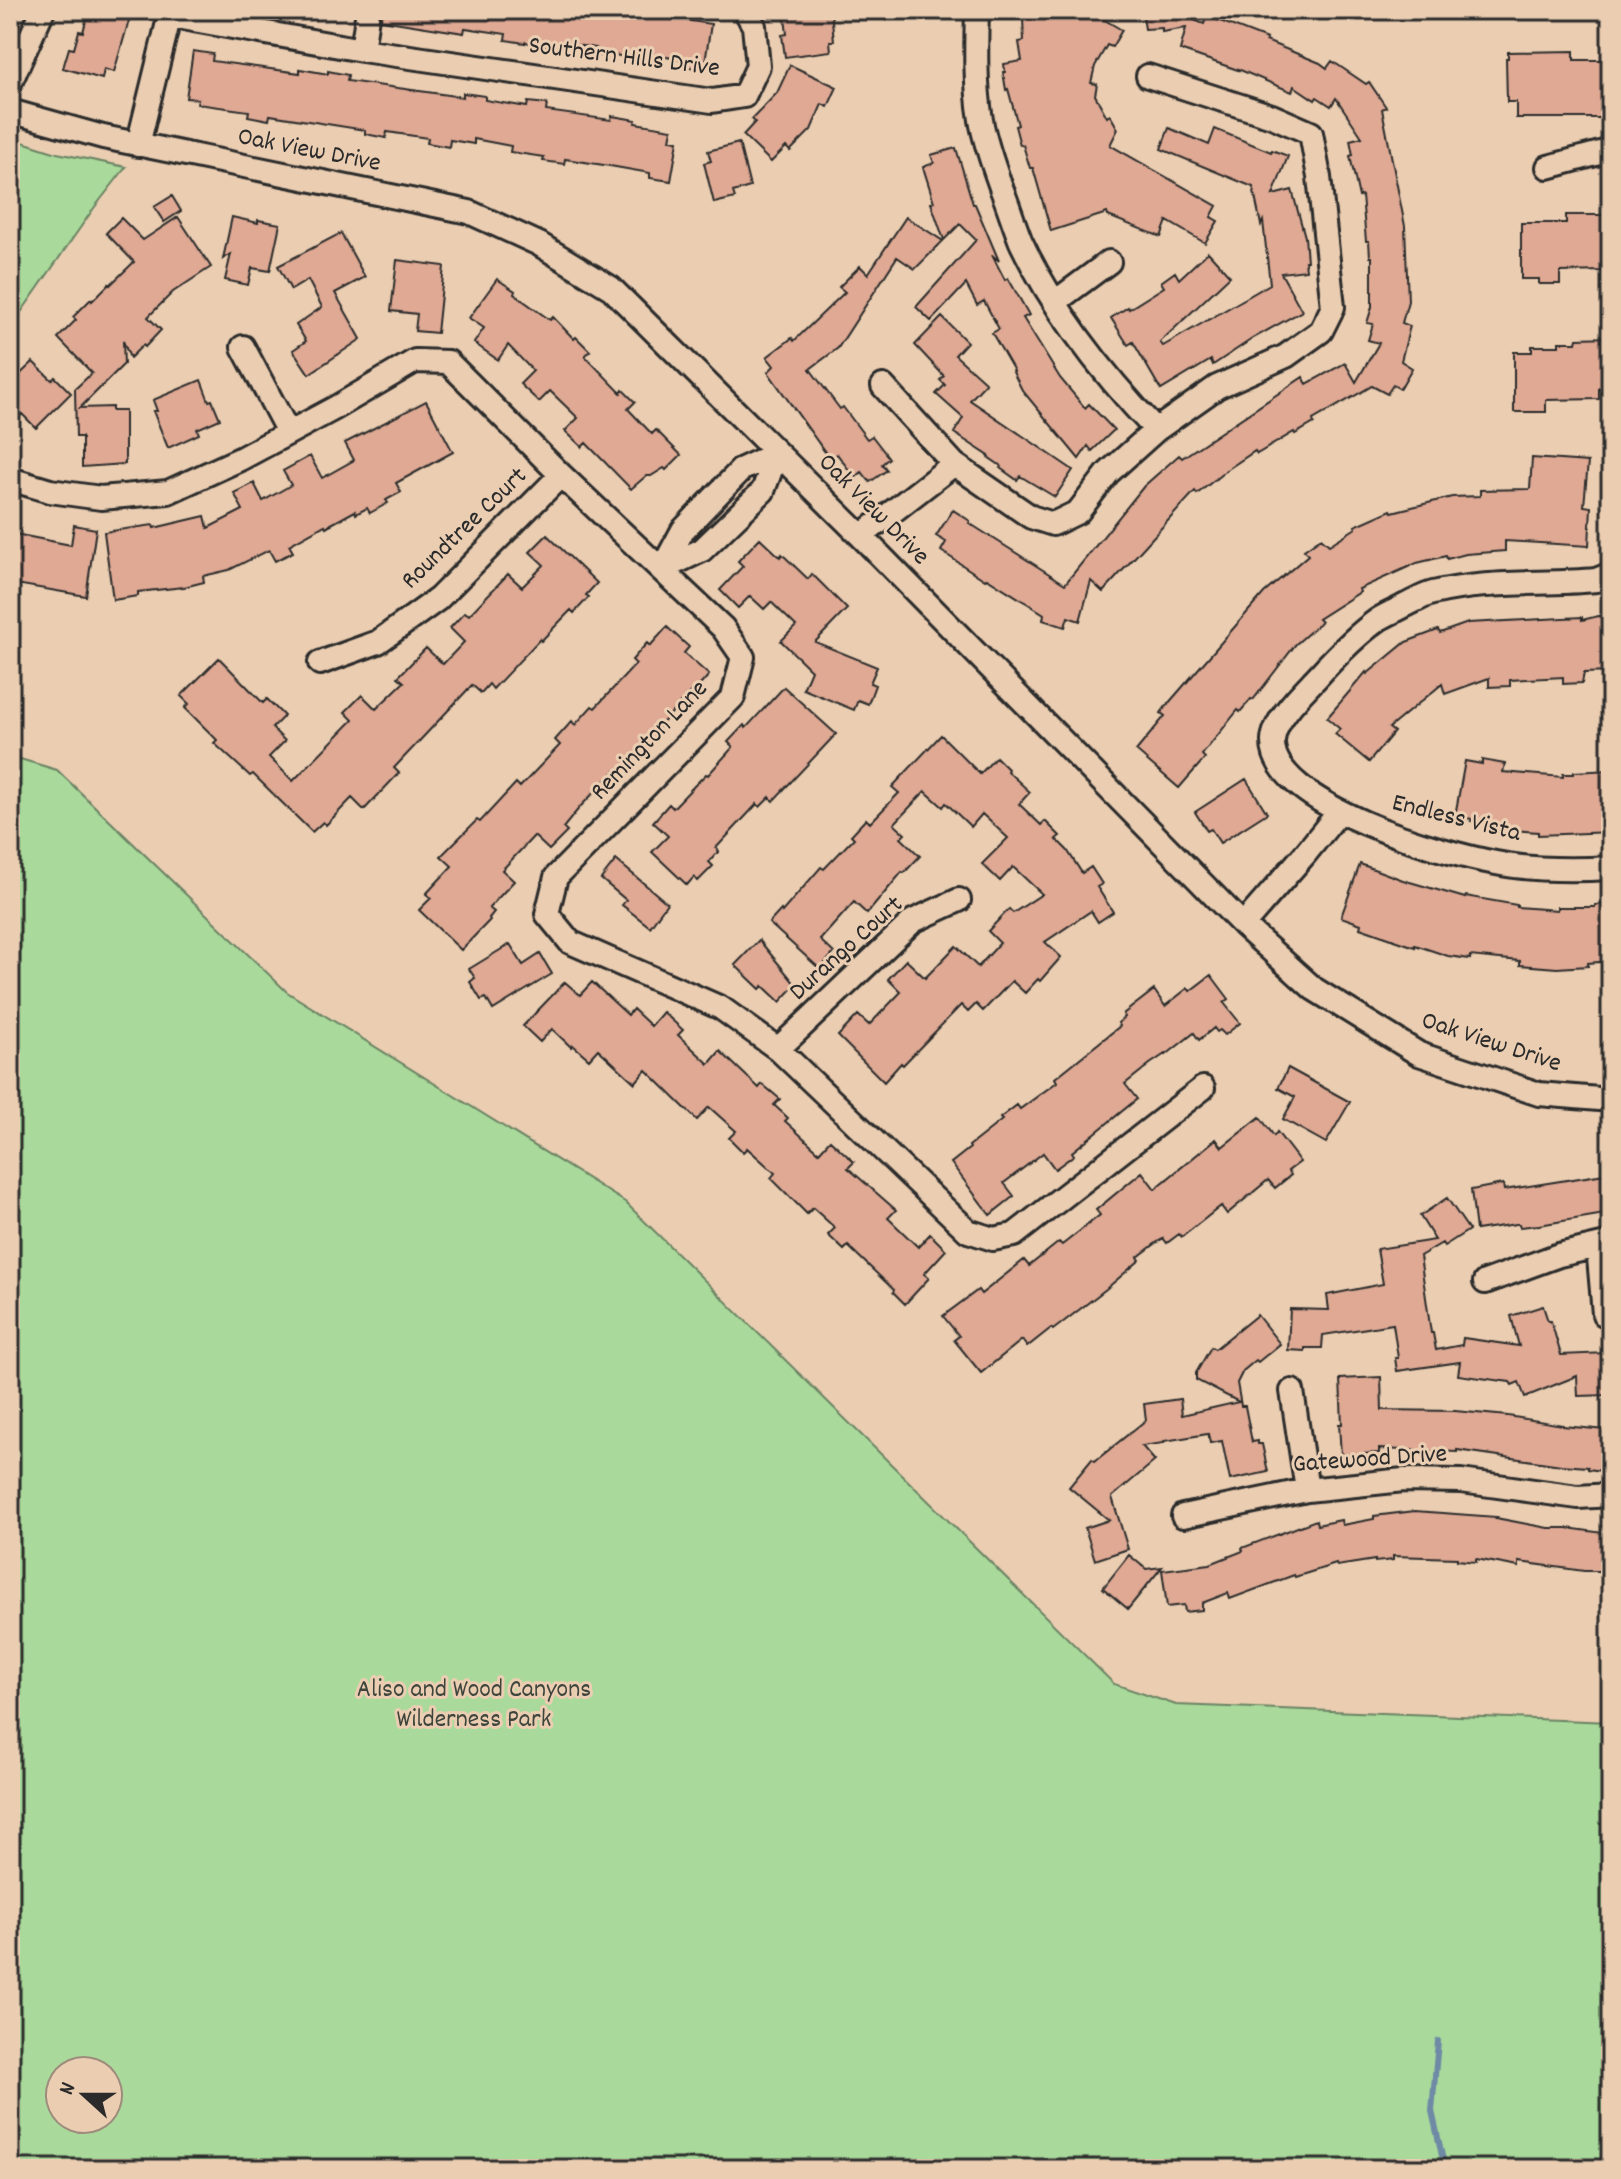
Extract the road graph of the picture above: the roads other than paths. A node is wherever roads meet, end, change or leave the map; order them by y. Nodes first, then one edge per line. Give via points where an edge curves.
1 (43, 10) edge
2 (368, 10) edge
3 (745, 10) edge
4 (977, 10) edge
5 (171, 13) edge
6 (362, 50) junction
7 (1148, 76) dead end
8 (10, 83) edge
9 (10, 111) edge
10 (138, 145) junction
11 (1611, 150) edge
12 (1548, 167) dead end
13 (1109, 262) dead end
14 (1055, 302) junction
15 (243, 347) dead end
16 (883, 386) dead end
17 (1156, 430) junction
18 (288, 432) junction
19 (777, 453) junction
20 (954, 464) junction
21 (561, 475) junction
22 (10, 479) edge
23 (701, 511) junction
24 (721, 531) junction
25 (861, 536) junction
26 (662, 569) junction
27 (1611, 574) edge
28 (320, 663) dead end
29 (1339, 812) junction
30 (1611, 868) edge
31 (959, 900) dead end
32 (1243, 925) junction
33 (778, 1049) junction
34 (1203, 1088) dead end
35 (1611, 1100) edge
36 (1604, 1244) edge
37 (1485, 1282) dead end
38 (1604, 1314) dead end
39 (1292, 1391) dead end
40 (1307, 1490) junction
41 (1611, 1495) edge
42 (1183, 1516) dead end

1 - 8 street
2 - 6 street
3 - 6 street, Southern Hills Drive via 754,26 758,66 744,96 712,101
4 - 14 street via 981,121 1021,241
5 - 6 street, Southern Hills Drive
5 - 10 street
7 - 17 street via 1311,133 1333,307 1321,331 1286,356 1217,387
9 - 10 street, Oak View Drive
10 - 19 street, Oak View Drive via 469,212 539,244 611,288
11 - 12 street
13 - 14 street
14 - 17 street via 1101,369
15 - 18 street
16 - 20 street
17 - 20 street via 1108,473 1078,512 1053,524 1031,517
18 - 21 street, Remington Lane via 415,361 448,362
18 - 22 street, Remington Lane via 168,492 101,498
19 - 23 street via 742,469
19 - 24 street via 763,491
19 - 25 street, Oak View Drive
20 - 25 street
21 - 26 street, Remington Lane
21 - 28 street, Roundtree Court via 438,599 378,642
23 - 24 street
23 - 26 street via 683,530
24 - 26 street via 702,550
25 - 32 street, Oak View Drive
26 - 33 street, Remington Lane via 723,628 743,657 733,697 556,877 547,914 570,942 721,1008
27 - 29 street, Endless Vista via 1596,580 1500,583 1431,593 1379,619 1338,653 1279,723 1273,741 1278,762 1302,787
29 - 30 street, Endless Vista via 1421,845 1498,864
29 - 32 street
31 - 33 street, Durango Court via 913,921
32 - 35 street, Oak View Drive via 1314,989 1419,1054 1539,1094
33 - 34 street, Remington Lane via 968,1231 993,1239 1014,1235
36 - 37 street
36 - 38 street
39 - 40 street
40 - 41 street, Gatewood Drive via 1404,1480 1578,1497
40 - 42 street, Gatewood Drive

